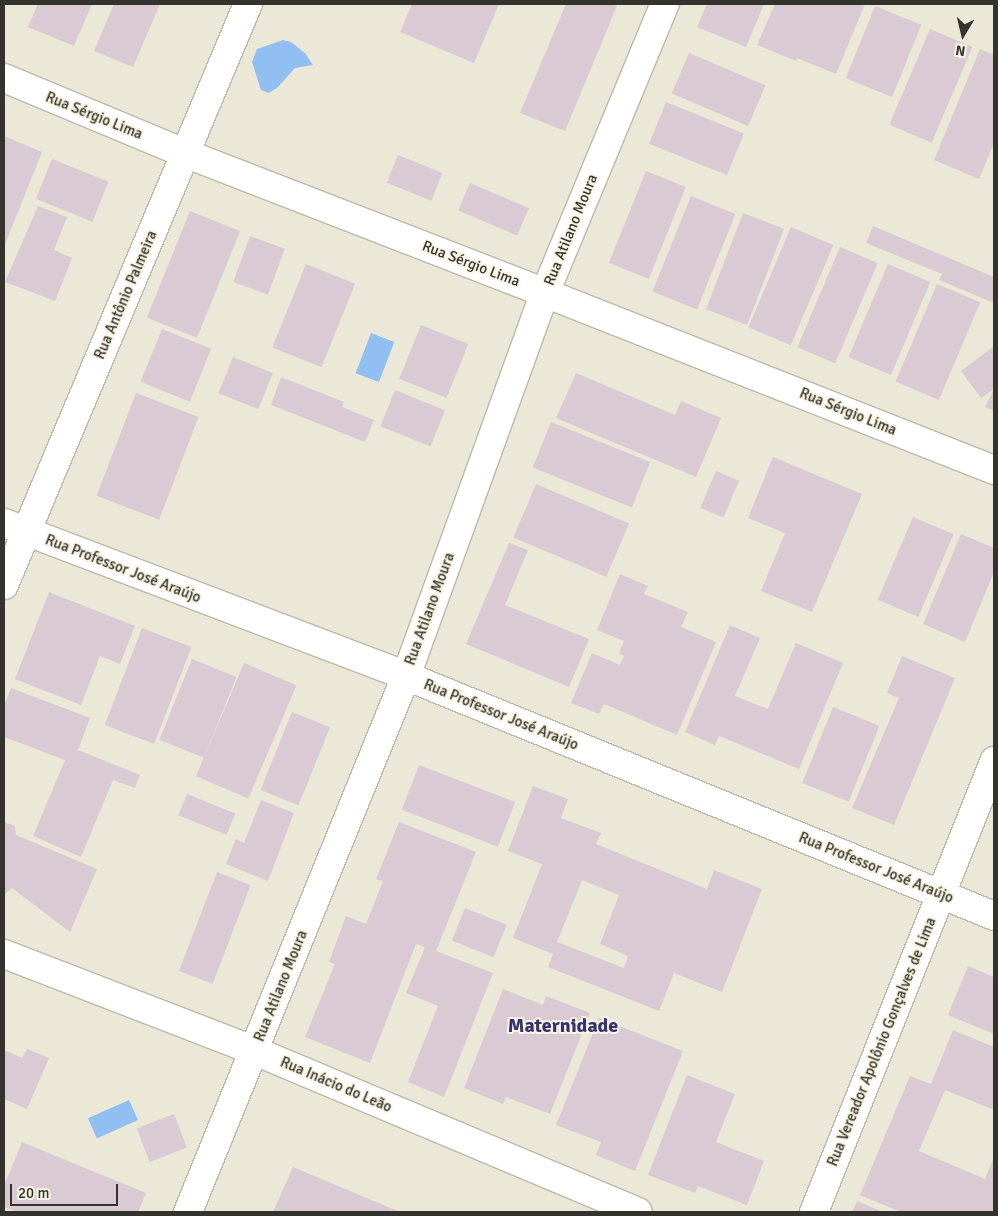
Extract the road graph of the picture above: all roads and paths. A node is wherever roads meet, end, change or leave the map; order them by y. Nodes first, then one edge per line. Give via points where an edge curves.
1 (248, 4) edge
2 (665, 4) edge
3 (4, 78) edge
4 (187, 154) junction
5 (545, 292) junction
6 (994, 470) edge
7 (14, 528) edge
8 (4, 585) edge
9 (406, 676) junction
10 (994, 761) edge
11 (940, 895) junction
12 (994, 916) edge
13 (4, 954) edge
14 (255, 1051) junction
15 (188, 1212) edge
16 (638, 1212) edge
17 (814, 1212) edge

1 - 4 street, Rua Antônio Palmeira
2 - 5 street, Rua Atilano Moura
3 - 4 street, Rua Sérgio Lima
4 - 5 street, Rua Sérgio Lima
4 - 7 street, Rua Antônio Palmeira
5 - 6 street, Rua Sérgio Lima
5 - 9 street, Rua Atilano Moura
7 - 8 street, Rua Antônio Palmeira
7 - 9 street, Rua Professor José Araújo
9 - 11 street, Rua Professor José Araújo
9 - 14 street, Rua Atilano Moura
10 - 11 street, Rua Vereador Apolônio Gonçalves de Lima
11 - 12 street, Rua Professor José Araújo
11 - 17 street, Rua Vereador Apolônio Gonçalves de Lima
13 - 14 street, Rua Inácio do Leão
14 - 15 street, Rua Atilano Moura
14 - 16 street, Rua Inácio do Leão

